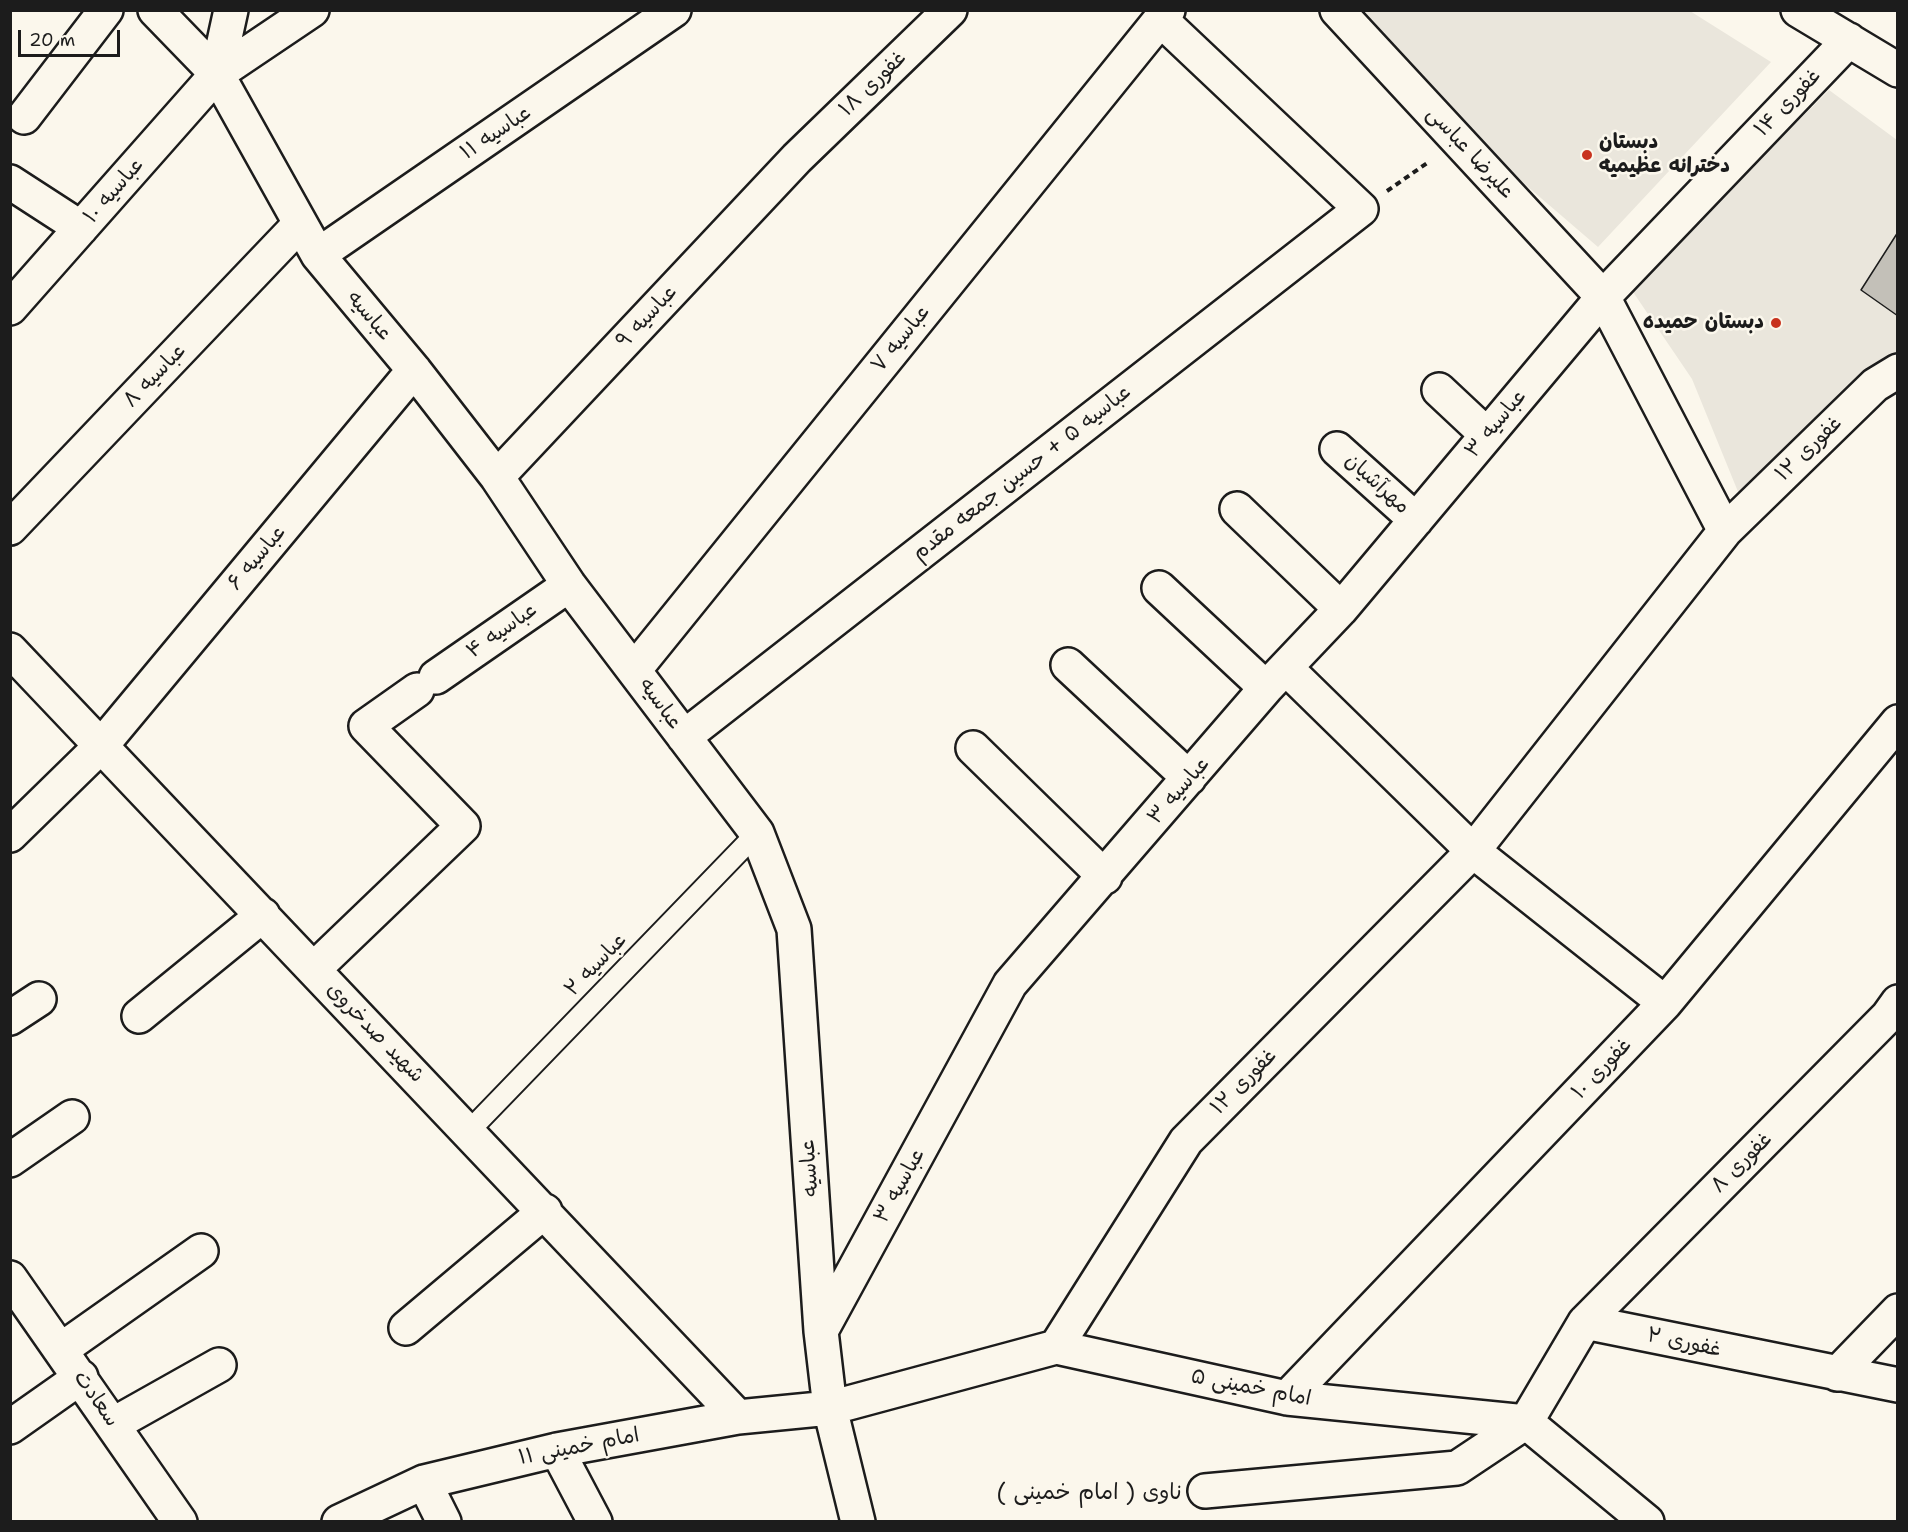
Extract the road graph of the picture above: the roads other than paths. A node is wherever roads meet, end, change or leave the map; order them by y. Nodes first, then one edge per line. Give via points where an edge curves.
1 (106, 10) edge
2 (155, 10) edge
3 (231, 10) edge
4 (312, 10) edge
5 (674, 10) edge
6 (950, 10) edge
7 (1337, 10) edge
8 (1798, 10) edge
9 (1164, 15) edge
10 (1849, 40) junction
11 (1898, 70) edge
12 (217, 74) junction
13 (24, 117) dead end
14 (797, 158) joint
15 (10, 182) edge
16 (300, 224) junction
17 (81, 228) junction
18 (318, 255) junction
19 (1603, 297) junction
20 (10, 308) edge
21 (414, 370) junction
22 (1898, 371) edge
23 (1439, 390) dead end
24 (1487, 435) junction
25 (1337, 449) dead end
26 (497, 477) junction
27 (1237, 509) dead end
28 (1416, 520) junction
29 (10, 528) edge
30 (1725, 531) junction
31 (569, 585) junction
32 (1159, 588) dead end
33 (1341, 609) junction
34 (10, 650) edge
35 (1068, 665) dead end
36 (634, 669) junction
37 (1277, 678) junction
38 (1898, 722) edge
39 (684, 737) junction
40 (101, 746) junction
41 (973, 748) dead end
42 (1189, 778) junction
43 (757, 833) junction
44 (10, 835) edge
45 (1473, 851) junction
46 (1105, 877) junction
47 (263, 915) junction
48 (314, 969) junction
49 (39, 999) dead end
50 (1665, 1003) junction
51 (1894, 1015) edge
52 (139, 1016) dead end
53 (10, 1018) edge
54 (72, 1117) dead end
55 (469, 1131) junction
56 (10, 1160) edge
57 (545, 1211) junction
58 (201, 1251) dead end
59 (10, 1278) edge
60 (1898, 1311) edge
61 (1585, 1322) junction
62 (406, 1328) dead end
63 (821, 1331) junction
64 (1056, 1347) junction
65 (62, 1349) junction
66 (219, 1365) dead end
67 (1837, 1374) junction
68 (81, 1377) junction
69 (1898, 1385) edge
70 (1287, 1398) junction
71 (830, 1408) junction
72 (738, 1417) junction
73 (1526, 1422) junction
74 (114, 1424) junction
75 (10, 1427) edge
76 (557, 1450) junction
77 (424, 1482) junction
78 (1205, 1491) dead end
79 (180, 1521) edge
80 (339, 1521) edge
81 (444, 1521) edge
82 (595, 1521) edge
83 (858, 1521) edge
84 (1647, 1521) edge

1 - 13 street
2 - 12 street, عباسیه
3 - 12 street
4 - 12 street
5 - 18 street, عباسیه ۱۱
6 - 14 street, غفوری ۱۸
7 - 19 street, علیرضا عباسی
8 - 10 street
9 - 36 street, عباسیه ۷
9 - 39 street, عباسیه ۵ + حسین جمعه مقدم via 1361,208
10 - 11 street
10 - 19 street, غفوری ۱۴
12 - 16 street, عباسیه
12 - 17 street, عباسیه ۱۰
14 - 26 street, عباسیه ۹
15 - 17 street
16 - 18 street, عباسیه
16 - 29 street, عباسیه ۸
17 - 20 street, عباسیه ۱۰
18 - 21 street, عباسیه
19 - 24 street, عباسیه ۳
19 - 30 street, علیرضا عباسی
21 - 26 street, عباسیه
21 - 40 street, عباسیه ۶
22 - 30 street, غفوری ۱۲ via 1875,384
23 - 24 street
24 - 28 street, عباسیه ۳
25 - 28 street, مهرآشیان
26 - 31 street, عباسیه
27 - 33 street
28 - 33 street, عباسیه ۳
30 - 45 street, غفوری ۱۲
31 - 36 street, عباسیه
31 - 48 street, عباسیه ۴ via 366,726 463,826
32 - 37 street
33 - 37 street, عباسیه ۳
34 - 40 street, شهید صدخروی
35 - 42 street
36 - 39 street, عباسیه
37 - 42 street, عباسیه ۳
37 - 45 street
38 - 50 street, غفوری ۱۰
39 - 43 street, عباسیه
40 - 44 street, عباسیه ۶
40 - 47 street, شهید صدخروی
41 - 46 street
42 - 46 street, عباسیه ۳
43 - 55 lane, عباسیه ۲
43 - 63 street, عباسیه via 794,929
45 - 50 street
45 - 64 street, غفوری ۱۲ via 1186,1141
46 - 63 street, عباسیه ۳ via 1010,984
47 - 48 street, شهید صدخروی
47 - 52 street
48 - 55 street, شهید صدخروی
49 - 53 street
50 - 70 street, غفوری ۱۰
51 - 61 street, غفوری ۸
54 - 56 street
55 - 57 street, شهید صدخروی
57 - 62 street
57 - 72 street, شهید صدخروی
58 - 65 street
59 - 65 street, سعادت
60 - 67 street
61 - 67 street, غفوری ۲
61 - 73 street
63 - 71 street, عباسیه
64 - 70 street, امام خمینی ۵
64 - 71 street, امام خمینی ۵
65 - 68 street, سعادت
66 - 74 street
67 - 69 street, غفوری ۲
68 - 74 street, سعادت
68 - 75 street
70 - 73 street, امام خمینی ۵
71 - 72 street, امام خمینی ۱۱
71 - 83 street, عباسیه
72 - 76 street, امام خمینی ۱۱
73 - 78 street via 1457,1468
73 - 84 street
74 - 79 street, سعادت
76 - 77 street, امام خمینی ۱۱
76 - 82 street
77 - 80 street, امام خمینی ۱۱
77 - 81 street

